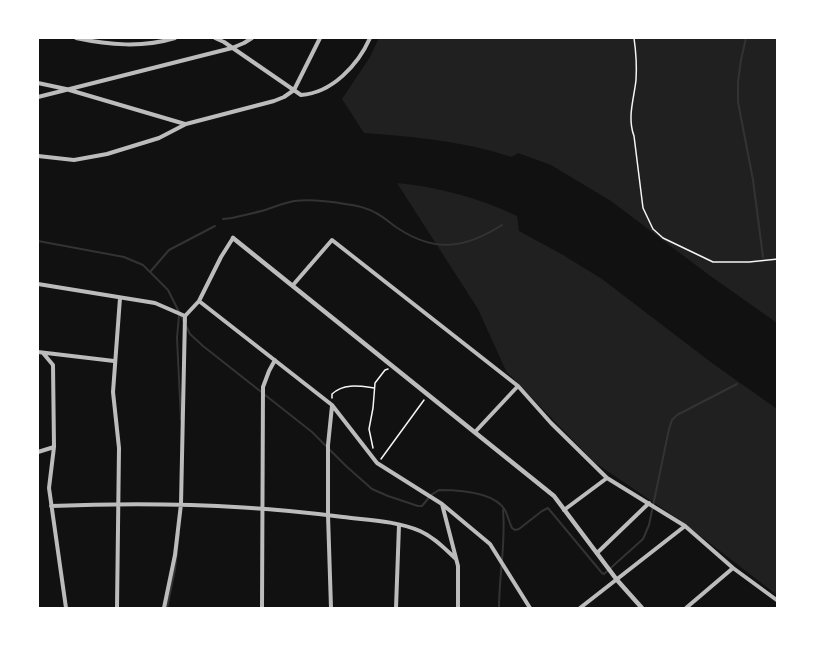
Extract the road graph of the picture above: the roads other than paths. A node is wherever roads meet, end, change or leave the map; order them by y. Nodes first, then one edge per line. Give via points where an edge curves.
1 (76, 38) edge
2 (109, 38) edge
3 (175, 38) edge
4 (215, 38) edge
5 (252, 38) edge
6 (320, 38) edge
7 (370, 38) edge
8 (107, 43) junction
9 (232, 48) junction
10 (38, 83) edge
11 (66, 89) junction
12 (294, 90) junction
13 (38, 97) edge
14 (186, 124) junction
15 (38, 156) edge
16 (233, 238) joint
17 (38, 284) edge
18 (293, 285) junction
19 (120, 298) junction
20 (199, 301) junction
21 (185, 316) junction
22 (40, 352) edge
23 (275, 360) junction
24 (114, 361) junction
25 (518, 386) junction
26 (332, 405) junction
27 (475, 432) junction
28 (54, 447) junction
29 (38, 452) edge
30 (607, 478) junction
31 (117, 503) junction
32 (649, 503) junction
33 (181, 504) junction
34 (442, 504) junction
35 (51, 506) junction
36 (262, 508) junction
37 (564, 510) junction
38 (328, 515) junction
39 (399, 525) junction
40 (685, 526) junction
41 (597, 553) junction
42 (456, 559) junction
43 (733, 568) junction
44 (617, 580) junction
45 (777, 601) edge
46 (66, 609) edge
47 (117, 609) edge
48 (164, 609) edge
49 (262, 609) edge
50 (331, 609) edge
51 (396, 609) edge
52 (458, 609) edge
53 (530, 609) edge
54 (580, 609) edge
55 (642, 609) edge
56 (686, 609) edge

1 - 8 street
2 - 8 street
3 - 8 street via 144,44
4 - 9 street
5 - 9 street
6 - 12 street
7 - 12 street via 351,69 326,87 312,94 301,95
9 - 11 street
9 - 12 street
10 - 11 street
11 - 13 street
11 - 14 street
12 - 14 street via 284,98
14 - 15 street via 159,138 107,154 74,160
16 - 18 street
16 - 20 street
17 - 19 street
18 - 25 street via 332,240
18 - 27 street
19 - 21 street via 155,303
19 - 24 street
20 - 21 street
20 - 23 street
21 - 33 street
22 - 24 street
22 - 28 street via 53,365
23 - 26 street
23 - 36 street via 263,387
24 - 31 street via 119,448
25 - 27 street
25 - 30 street
26 - 34 street via 377,463
26 - 38 street via 327,445
27 - 37 street via 554,496
28 - 29 street
28 - 35 street
30 - 32 street
30 - 37 street
31 - 33 street
31 - 35 street
31 - 47 street
32 - 40 street
32 - 41 street
33 - 36 street
33 - 48 street
34 - 42 street
34 - 53 street via 490,544
35 - 46 street
36 - 38 street
36 - 49 street
37 - 41 street
38 - 39 street
38 - 50 street
39 - 42 street via 420,531
39 - 51 street
40 - 43 street
40 - 44 street
41 - 44 street
42 - 52 street
43 - 45 street
43 - 56 street
44 - 54 street
44 - 55 street

